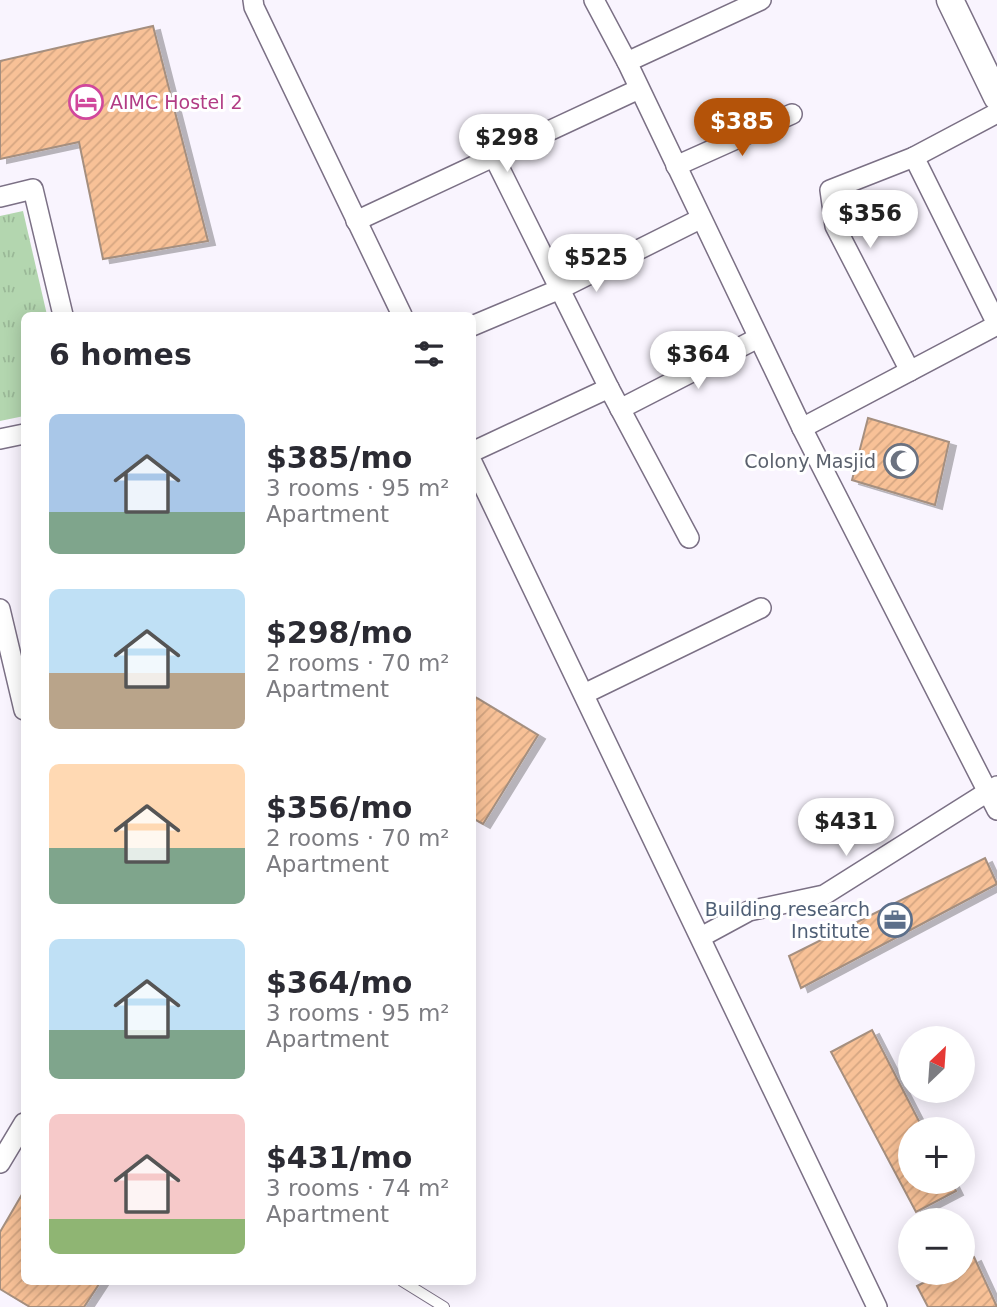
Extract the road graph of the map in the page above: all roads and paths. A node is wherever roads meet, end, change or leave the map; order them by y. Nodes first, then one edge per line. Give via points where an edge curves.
1 (253, 0) edge
2 (594, 0) edge
3 (761, 0) edge
4 (950, 0) edge
5 (626, 62) junction
6 (639, 89) junction
7 (997, 97) edge
8 (997, 113) edge
9 (792, 114) dead end
10 (914, 157) junction
11 (494, 158) junction
12 (676, 166) junction
13 (0, 197) edge
14 (701, 219) junction
15 (356, 220) junction
16 (560, 289) junction
17 (62, 312) edge
18 (401, 312) edge
19 (476, 324) edge
20 (997, 325) edge
21 (758, 338) junction
22 (910, 371) junction
23 (609, 388) junction
24 (620, 409) junction
25 (802, 428) junction
26 (21, 435) edge
27 (0, 439) edge
28 (476, 450) edge
29 (476, 470) edge
30 (689, 538) dead end
31 (0, 608) edge
32 (761, 608) dead end
33 (584, 694) junction
34 (21, 697) edge
35 (992, 789) edge
36 (997, 810) edge
37 (701, 937) junction
38 (21, 1128) edge
39 (0, 1163) edge
40 (408, 1285) edge
41 (444, 1307) edge
42 (877, 1307) edge

1 - 15 street
2 - 5 street
3 - 5 street
4 - 7 street
5 - 6 street
6 - 11 street
6 - 12 street
8 - 10 street
9 - 12 street
10 - 20 street
10 - 22 street via 830,190 835,226
11 - 15 street
11 - 16 street
12 - 14 street
13 - 17 street via 33,189
14 - 16 street
14 - 21 street
15 - 18 street
16 - 19 street
16 - 23 street
20 - 22 street
21 - 24 street
21 - 25 street
22 - 25 street
23 - 24 street
23 - 28 street
24 - 30 street
25 - 35 street
26 - 27 street
29 - 33 street
31 - 34 street
32 - 33 street
33 - 37 street
35 - 36 street
35 - 37 street via 824,895 749,911
37 - 42 street
38 - 39 street
40 - 41 lane

